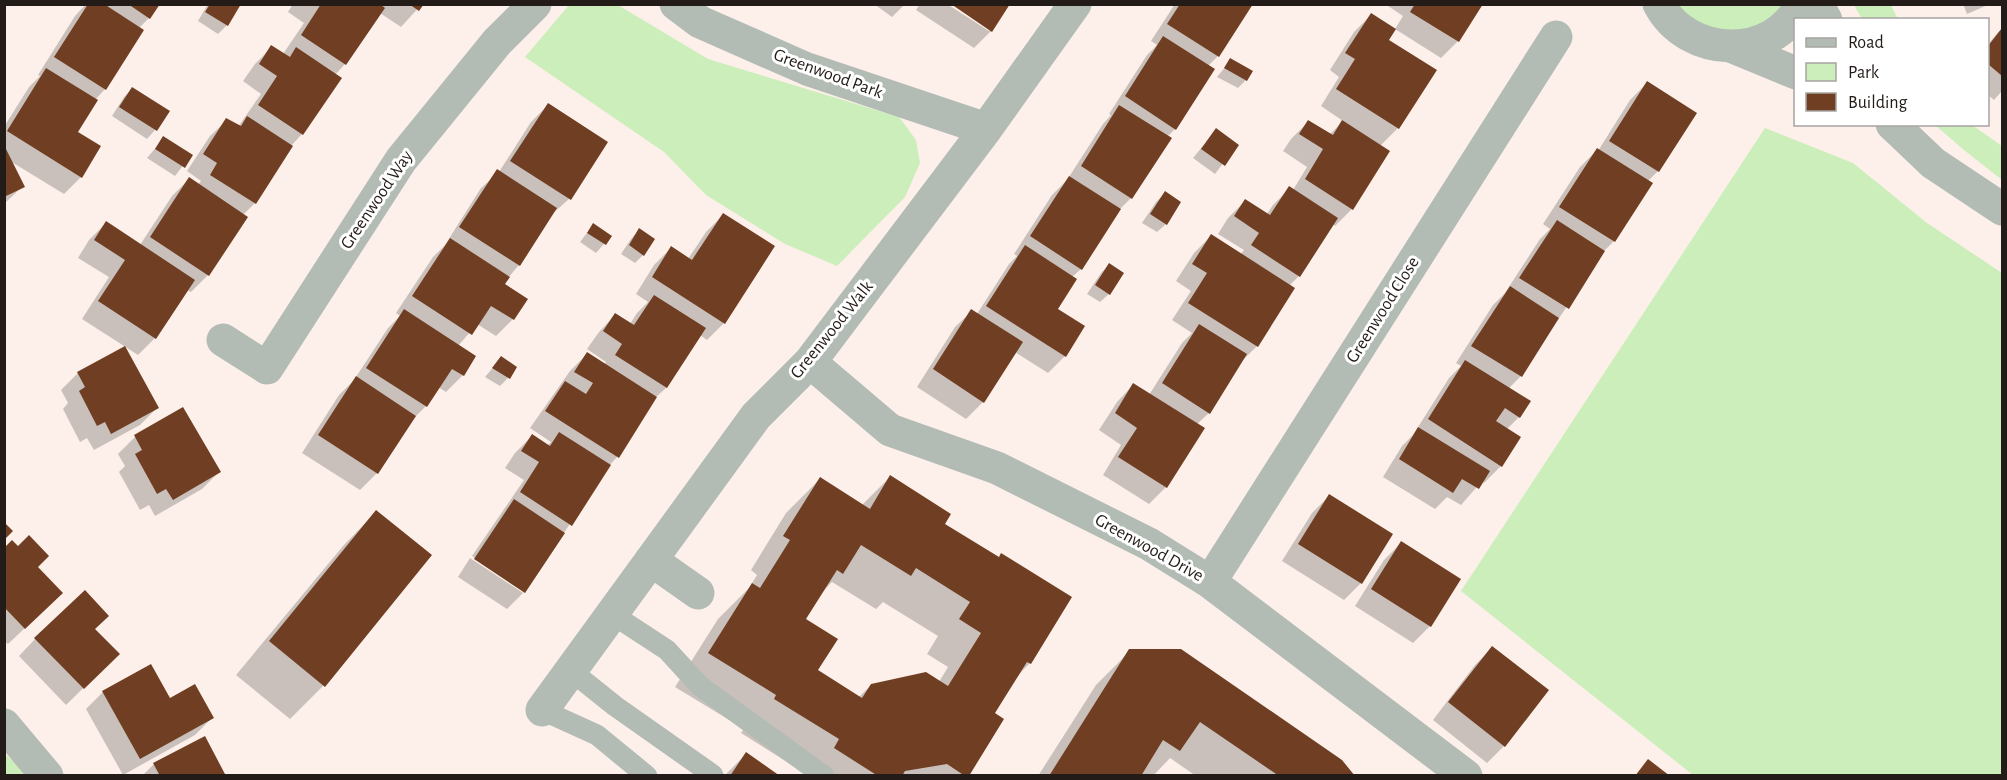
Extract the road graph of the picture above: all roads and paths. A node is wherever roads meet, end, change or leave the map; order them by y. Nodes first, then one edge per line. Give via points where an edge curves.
1 (535, 4) edge
2 (676, 4) edge
3 (1075, 4) edge
4 (1659, 4) edge
5 (1801, 4) edge
6 (1817, 4) edge
7 (1825, 18) edge
8 (1556, 37) dead end
9 (1733, 47) junction
10 (1794, 72) edge
11 (1894, 126) edge
12 (986, 129) junction
13 (2002, 208) edge
14 (223, 340) dead end
15 (810, 362) junction
16 (651, 560) junction
17 (1210, 582) junction
18 (698, 593) dead end
19 (612, 614) junction
20 (570, 670) junction
21 (542, 710) joint
22 (4, 725) edge
23 (713, 775) edge
24 (47, 776) edge
25 (647, 776) edge
26 (824, 776) edge
27 (1466, 776) edge

1 - 14 street, Greenwood Way via 497,42 401,160 267,368
2 - 12 street, Greenwood Park via 700,22 807,69
3 - 12 street, Greenwood Walk
4 - 9 street via 1683,33 1707,44
5 - 9 street via 1780,30 1758,43
6 - 7 street
8 - 17 street, Greenwood Close
9 - 10 street
11 - 13 street via 1933,163
12 - 15 street, Greenwood Walk
15 - 16 street, Greenwood Walk via 756,417
15 - 17 street, Greenwood Drive via 890,430 997,468 1149,544
16 - 18 street
16 - 19 street, Greenwood Walk
17 - 27 street, Greenwood Drive
19 - 20 street, Greenwood Walk
19 - 26 lane via 667,650 700,686
20 - 21 street, Greenwood Walk
20 - 23 lane
21 - 25 lane via 597,735
22 - 24 street

